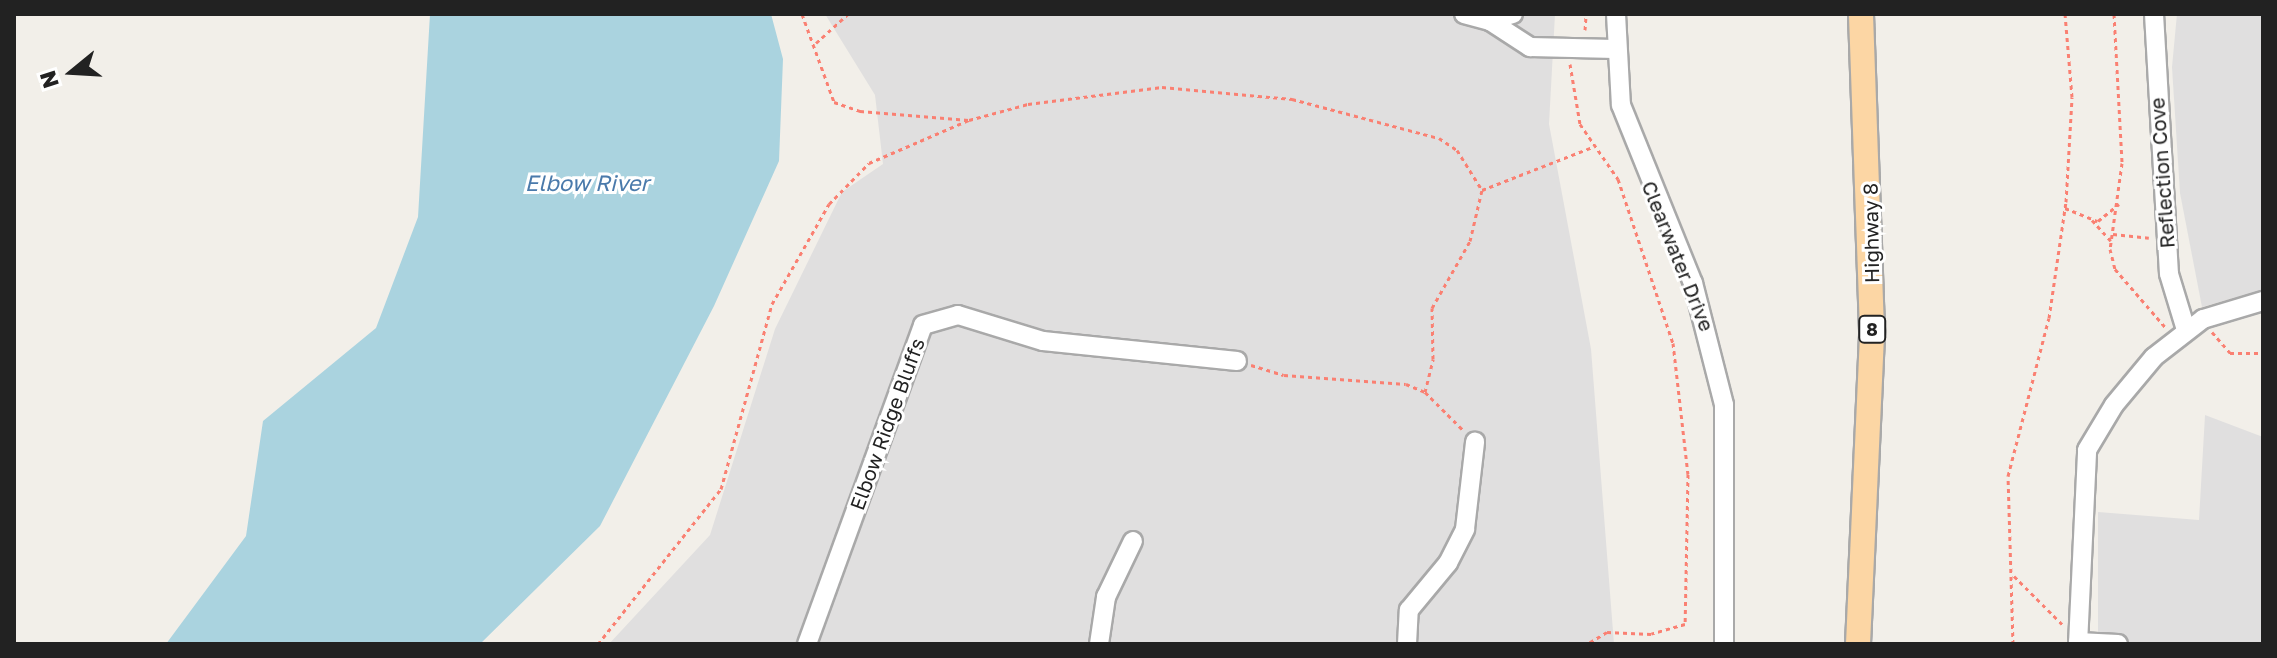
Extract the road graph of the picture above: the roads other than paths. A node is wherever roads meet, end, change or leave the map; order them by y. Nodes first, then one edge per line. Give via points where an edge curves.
1 (1464, 14) edge
2 (1513, 14) edge
3 (1616, 14) edge
4 (1861, 14) edge
5 (2154, 14) edge
6 (1490, 21) junction
7 (1615, 49) junction
8 (2263, 301) edge
9 (2183, 332) junction
10 (1237, 361) road end
11 (1475, 442) road end
12 (1133, 541) dead end
13 (2078, 637) edge
14 (807, 644) edge
15 (1099, 644) edge
16 (1407, 644) edge
17 (1724, 644) edge
18 (1858, 644) edge
19 (2118, 644) edge

1 - 6 street
2 - 6 street
3 - 7 street, Clearwater Drive
4 - 18 main road, Highway 8 / 8 via 1872,330
5 - 9 street, Reflection Cove via 2166,239
6 - 7 street via 1530,47 1571,52
7 - 17 street, Clearwater Drive via 1621,105 1635,153 1693,283 1722,392 1728,533
8 - 9 street via 2203,319
9 - 13 street via 2114,405 2087,450
10 - 14 street, Elbow Ridge Bluffs via 1043,341 958,315 923,325
11 - 16 street via 1465,529 1448,563 1409,610
12 - 15 street via 1106,597
13 - 19 street

